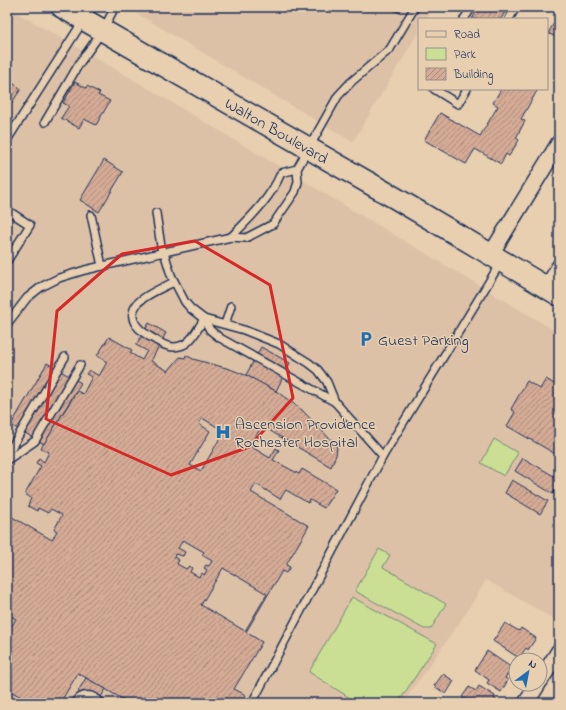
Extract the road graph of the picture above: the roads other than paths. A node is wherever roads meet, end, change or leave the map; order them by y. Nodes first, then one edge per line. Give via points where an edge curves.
1 (62, 7) edge
2 (116, 7) edge
3 (415, 7) edge
4 (472, 7) edge
5 (516, 7) edge
6 (88, 13) edge
7 (465, 18) edge
8 (509, 18) edge
9 (103, 30) junction
10 (436, 90) edge
11 (466, 90) edge
12 (45, 122) dead end
13 (7, 140) edge
14 (559, 143) edge
15 (309, 148) junction
16 (297, 169) junction
17 (7, 210) edge
18 (156, 213) dead end
19 (91, 215) dead end
20 (231, 236) junction
21 (163, 253) junction
22 (496, 258) junction
23 (7, 261) edge
24 (102, 266) junction
25 (559, 267) edge
26 (174, 282) junction
27 (553, 292) edge
28 (231, 306) dead end
29 (204, 319) junction
30 (7, 324) edge
31 (225, 324) junction
32 (65, 357) dead end
33 (80, 365) dead end
34 (335, 402) junction
35 (7, 455) edge
36 (383, 456) junction
37 (7, 460) edge
38 (559, 651) edge
39 (548, 668) edge
40 (533, 692) edge
41 (74, 703) edge
42 (101, 703) edge
43 (252, 703) edge
44 (526, 703) edge

1 - 6 main road, Walton Boulevard
2 - 9 lane
3 - 15 lane via 390,49 343,89
4 - 7 lane
5 - 8 lane
6 - 9 main road, Walton Boulevard
6 - 13 lane
9 - 12 lane via 79,64
9 - 15 main road, Walton Boulevard
10 - 11 lane via 458,104
14 - 22 street
15 - 16 lane
15 - 22 main road, Walton Boulevard
16 - 20 lane via 281,172 264,201
16 - 20 lane via 298,182 295,192 273,224 246,238
17 - 23 lane via 30,225
18 - 21 lane
19 - 24 lane
20 - 21 lane
21 - 24 lane
21 - 26 lane
22 - 27 main road, Walton Boulevard
22 - 36 lane
24 - 30 lane via 59,278 42,287 27,298
25 - 27 street
26 - 29 lane via 185,302
26 - 29 lane via 137,304 133,311 133,322 137,328 166,346 181,346 192,337
28 - 31 lane
29 - 31 lane
29 - 34 lane via 210,330 220,338
31 - 34 lane via 279,344 309,362 327,382
32 - 35 lane
33 - 37 lane via 35,441
34 - 36 lane
36 - 43 lane
38 - 39 street
40 - 44 street
41 - 42 lane via 87,695

